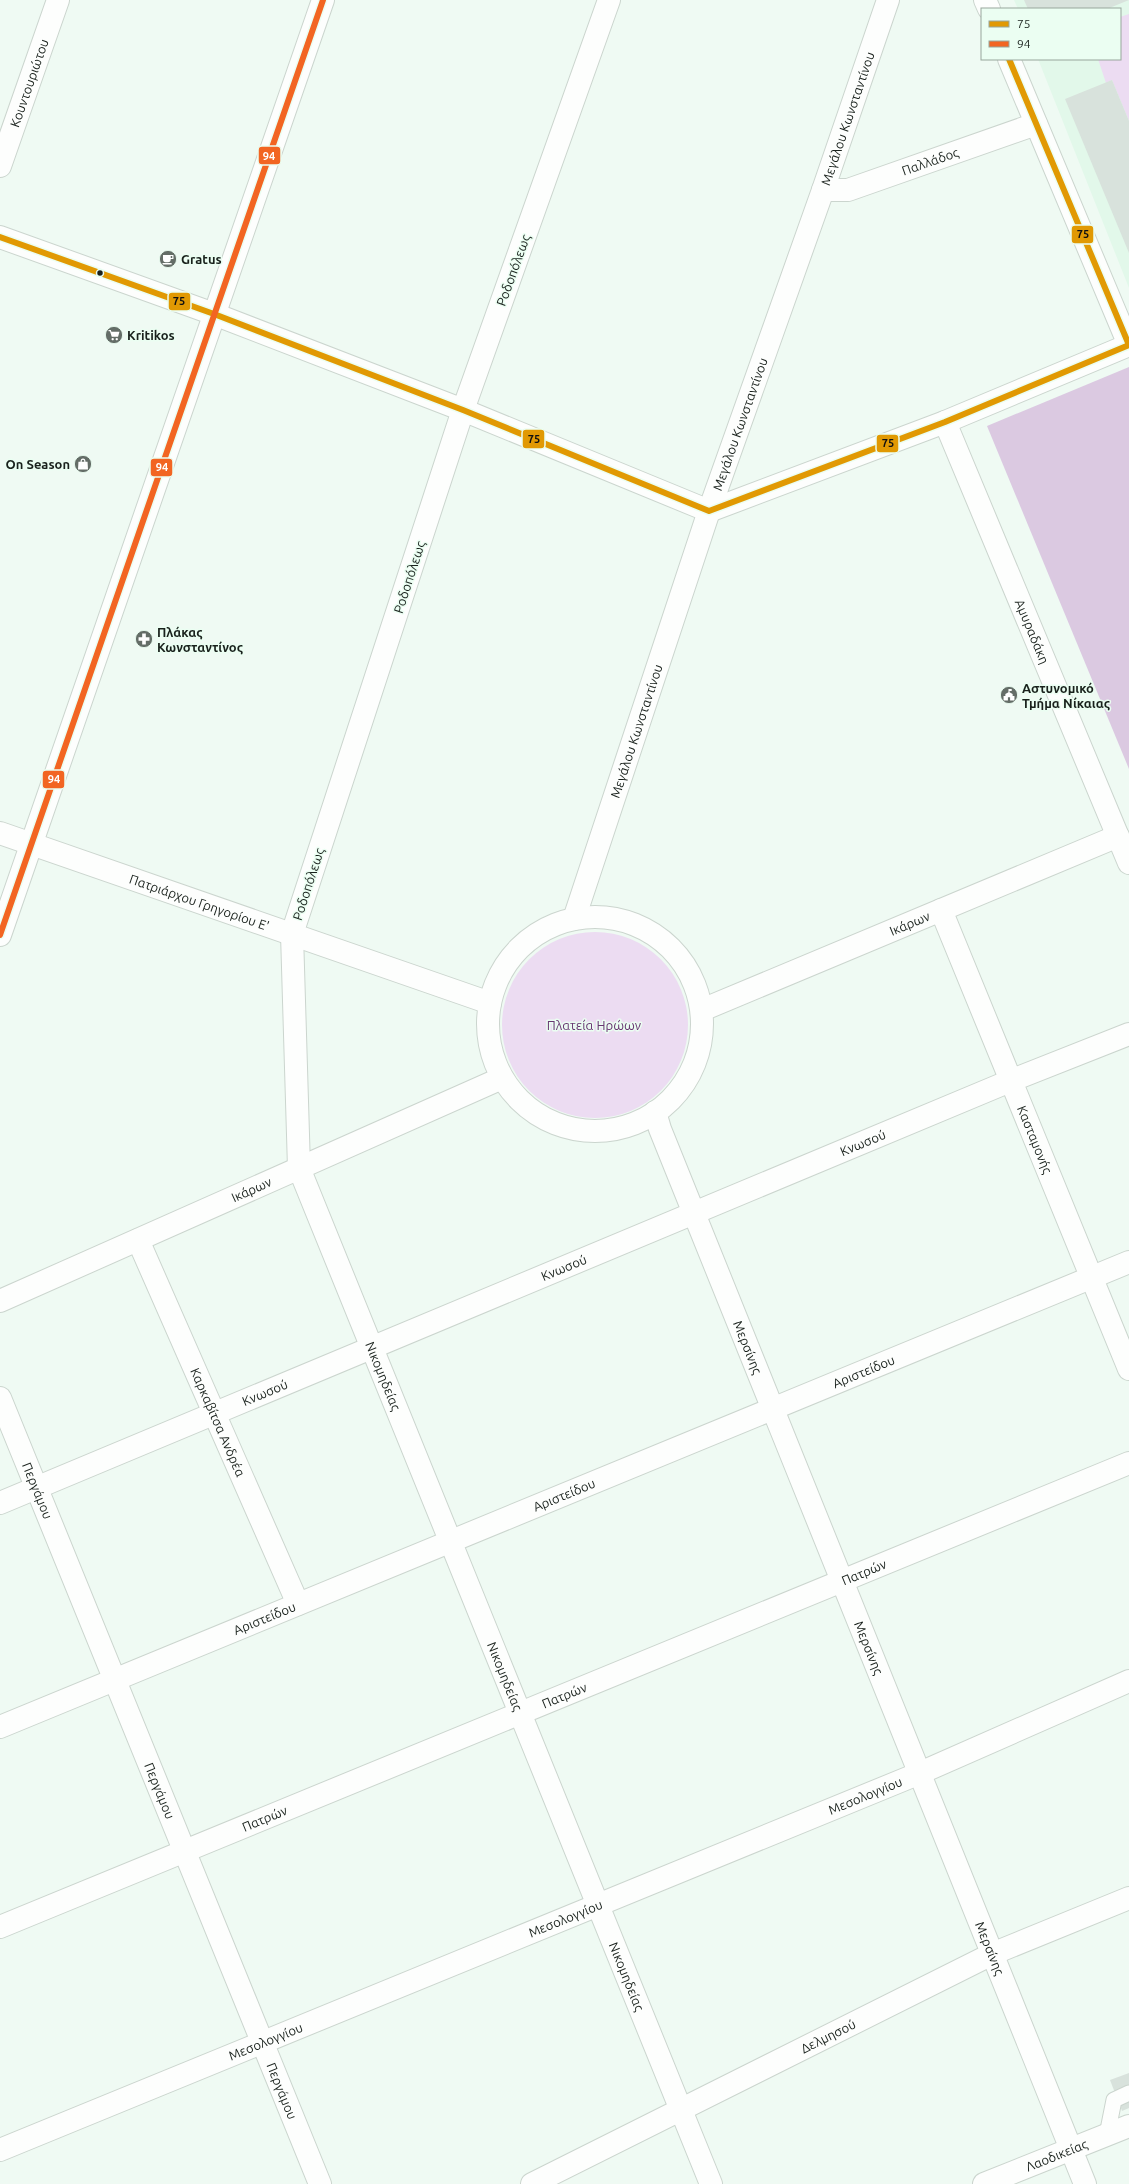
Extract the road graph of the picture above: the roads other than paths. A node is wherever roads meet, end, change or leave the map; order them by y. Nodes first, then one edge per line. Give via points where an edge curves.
1 (58, 0) edge
2 (323, 0) edge
3 (609, 0) edge
4 (888, 0) edge
5 (1009, 60) edge
6 (1036, 124) junction
7 (0, 166) edge
8 (824, 190) junction
9 (0, 237) edge
10 (214, 314) junction
11 (1129, 345) edge
12 (463, 410) junction
13 (945, 422) junction
14 (709, 511) junction
15 (0, 833) edge
16 (1118, 836) junction
17 (32, 844) junction
18 (1129, 863) edge
19 (941, 910) junction
20 (574, 919) junction
21 (292, 934) junction
22 (0, 935) edge
23 (490, 1003) junction
24 (702, 1010) junction
25 (1129, 1034) edge
26 (502, 1078) junction
27 (1010, 1081) junction
28 (656, 1112) junction
29 (299, 1168) junction
30 (693, 1213) junction
31 (138, 1240) junction
32 (1129, 1262) edge
33 (1091, 1278) junction
34 (0, 1302) edge
35 (372, 1347) junction
36 (1129, 1369) edge
37 (0, 1398) edge
38 (772, 1409) junction
39 (215, 1413) junction
40 (1129, 1463) edge
41 (36, 1488) junction
42 (0, 1503) edge
43 (450, 1542) junction
44 (842, 1582) junction
45 (298, 1604) junction
46 (115, 1680) junction
47 (1129, 1681) edge
48 (519, 1712) junction
49 (0, 1727) edge
50 (920, 1773) junction
51 (185, 1851) junction
52 (1129, 1898) edge
53 (598, 1906) junction
54 (0, 1927) edge
55 (992, 1954) junction
56 (263, 2043) junction
57 (1129, 2093) edge
58 (682, 2110) junction
59 (1129, 2126) edge
60 (1106, 2135) junction
61 (1071, 2149) junction
62 (0, 2150) edge
63 (320, 2184) edge
64 (532, 2184) edge
65 (711, 2184) edge
66 (984, 2184) edge
67 (1085, 2184) edge

1 - 7 street, Κουντουριώτου
2 - 10 street
3 - 12 street, Ροδοπόλεως
4 - 8 street, Μεγάλου Κωνσταντίνου
5 - 6 street
6 - 8 street, Παλλάδος via 848,190
6 - 11 street
8 - 14 street, Μεγάλου Κωνσταντίνου
9 - 10 street
10 - 12 street
10 - 17 street
11 - 13 street
12 - 14 street
12 - 21 street, Ροδοπόλεως
13 - 14 street
13 - 16 street, Αμυραδάκη
14 - 20 street, Μεγάλου Κωνσταντίνου
15 - 17 street, Πατριάρχου Γρηγορίου Ε'
16 - 18 street, Αμυραδάκη
16 - 19 street, Ικάρων
17 - 21 street, Πατριάρχου Γρηγορίου Ε'
17 - 22 street
19 - 24 street, Ικάρων
19 - 27 street, Κασταμονής
20 - 23 street via 545,929 519,948 500,973
20 - 24 street via 610,918 649,932 671,948 692,976
21 - 23 street, Πατριάρχου Γρηγορίου Ε'
21 - 29 street, Ροδοπόλεως
23 - 26 street via 488,1028 492,1054
24 - 28 street via 701,1039 693,1068 678,1092
25 - 27 street, Κνωσού
26 - 28 street via 518,1098 537,1114 559,1125 584,1130 609,1130 633,1124
26 - 29 street, Ικάρων
27 - 30 street, Κνωσού
27 - 33 street, Κασταμονής
28 - 30 street, Μερσίνης via 660,1129
29 - 31 street, Ικάρων
29 - 35 street, Νικομηδείας
30 - 35 street, Κνωσού
30 - 38 street, Μερσίνης
31 - 34 street, Ικάρων
31 - 39 street, Καρκαβίτσα Ανδρέα
32 - 33 street, Αριστείδου
33 - 36 street, Κασταμονής
33 - 38 street, Αριστείδου
35 - 39 street, Κνωσού
35 - 43 street, Νικομηδείας
37 - 41 street, Περγάμου
38 - 43 street, Αριστείδου
38 - 44 street, Μερσίνης
39 - 41 street, Κνωσού
39 - 45 street, Καρκαβίτσα Ανδρέα
40 - 44 street, Πατρών
41 - 42 street, Κνωσού
41 - 46 street, Περγάμου
43 - 45 street, Αριστείδου
43 - 48 street, Νικομηδείας
44 - 48 street, Πατρών
44 - 50 street, Μερσίνης
45 - 46 street, Αριστείδου
46 - 49 street, Αριστείδου
46 - 51 street, Περγάμου
47 - 50 street, Μεσολογγίου
48 - 51 street, Πατρών
48 - 53 street, Νικομηδείας
50 - 53 street, Μεσολογγίου
50 - 55 street, Μερσίνης
51 - 54 street, Πατρών
51 - 56 street, Περγάμου
52 - 55 street, Δελμησού
53 - 56 street, Μεσολογγίου
53 - 58 street, Νικομηδείας
55 - 58 street, Δελμησού
55 - 61 street, Μερσίνης
56 - 62 street, Μεσολογγίου
56 - 63 street, Περγάμου
57 - 60 lane via 1114,2100
58 - 64 street, Δελμησού
58 - 65 street, Νικομηδείας
59 - 60 street, Λαοδικείας
60 - 61 street, Λαοδικείας
61 - 66 street, Λαοδικείας
61 - 67 street, Μερσίνης

